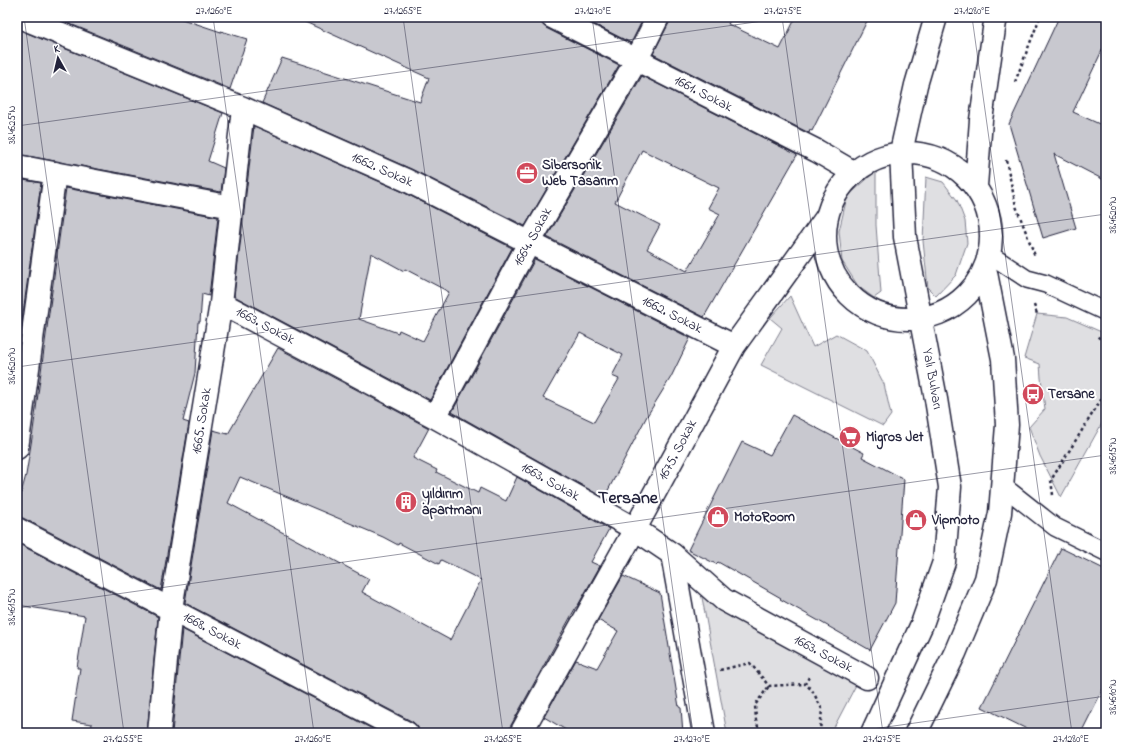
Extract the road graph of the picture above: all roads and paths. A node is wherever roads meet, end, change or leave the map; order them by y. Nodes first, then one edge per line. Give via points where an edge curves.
1 (20, 17) edge
2 (552, 17) edge
3 (658, 17) edge
4 (936, 17) edge
5 (996, 17) edge
6 (636, 61) junction
7 (243, 108) junction
8 (902, 152) junction
9 (17, 166) edge
10 (853, 172) junction
11 (55, 173) junction
12 (976, 186) junction
13 (232, 207) junction
14 (826, 218) junction
15 (529, 243) junction
16 (987, 261) junction
17 (221, 303) junction
18 (1106, 312) edge
19 (921, 318) junction
20 (734, 346) junction
21 (436, 417) junction
22 (17, 448) edge
23 (1003, 486) junction
24 (17, 529) edge
25 (635, 530) junction
26 (1106, 552) edge
27 (672, 554) junction
28 (171, 609) junction
29 (821, 653) junction
30 (714, 672) dead end
31 (867, 678) dead end
32 (805, 684) junction
33 (769, 686) junction
34 (819, 732) edge
35 (158, 733) edge
36 (407, 733) edge
37 (521, 733) edge
38 (704, 733) edge
39 (760, 733) edge
40 (825, 733) edge
41 (872, 733) edge
42 (916, 733) edge

1 - 7 street, 1662. Sokak
2 - 6 street, 1661. Sokak
3 - 6 street, 1664. Sokak
4 - 8 street, Yalı Bulvarı via 916,85
5 - 12 street via 981,120
6 - 10 street, 1661. Sokak via 817,151
6 - 15 street, 1664. Sokak
7 - 13 street, 1665. Sokak
7 - 15 street, 1662. Sokak via 406,180
8 - 10 street via 875,158
8 - 12 street via 930,155 956,167
8 - 19 street, Yalı Bulvarı via 905,237
9 - 11 street
10 - 14 street via 836,192
11 - 13 street
11 - 22 street
12 - 16 street via 987,208 991,230
13 - 17 street, 1665. Sokak
14 - 19 street via 824,242 829,265 842,287 859,304 881,314 901,319
14 - 20 street, 1675. Sokak
15 - 20 street, 1662. Sokak
15 - 21 street, 1664. Sokak
16 - 18 lane via 1027,279 1046,284
16 - 19 street via 970,291 948,309
16 - 23 street via 1003,359 1007,425
17 - 21 street, 1663. Sokak
17 - 28 street, 1665. Sokak
19 - 41 street, Yalı Bulvarı via 950,487 944,562 922,624
20 - 25 street, 1675. Sokak
21 - 25 street, 1663. Sokak
23 - 26 lane via 1055,527
23 - 42 street via 986,579 955,653
24 - 28 street, 1668. Sokak
25 - 27 street, 1663. Sokak
25 - 37 street, 1675. Sokak
27 - 29 street, 1663. Sokak via 724,600
27 - 38 street
28 - 35 street, 1665. Sokak
28 - 36 street, 1668. Sokak
29 - 31 street, 1663. Sokak
29 - 32 path
30 - 33 path via 750,663
32 - 33 path
32 - 34 path via 812,690 822,709
33 - 39 path via 755,704
34 - 40 path

